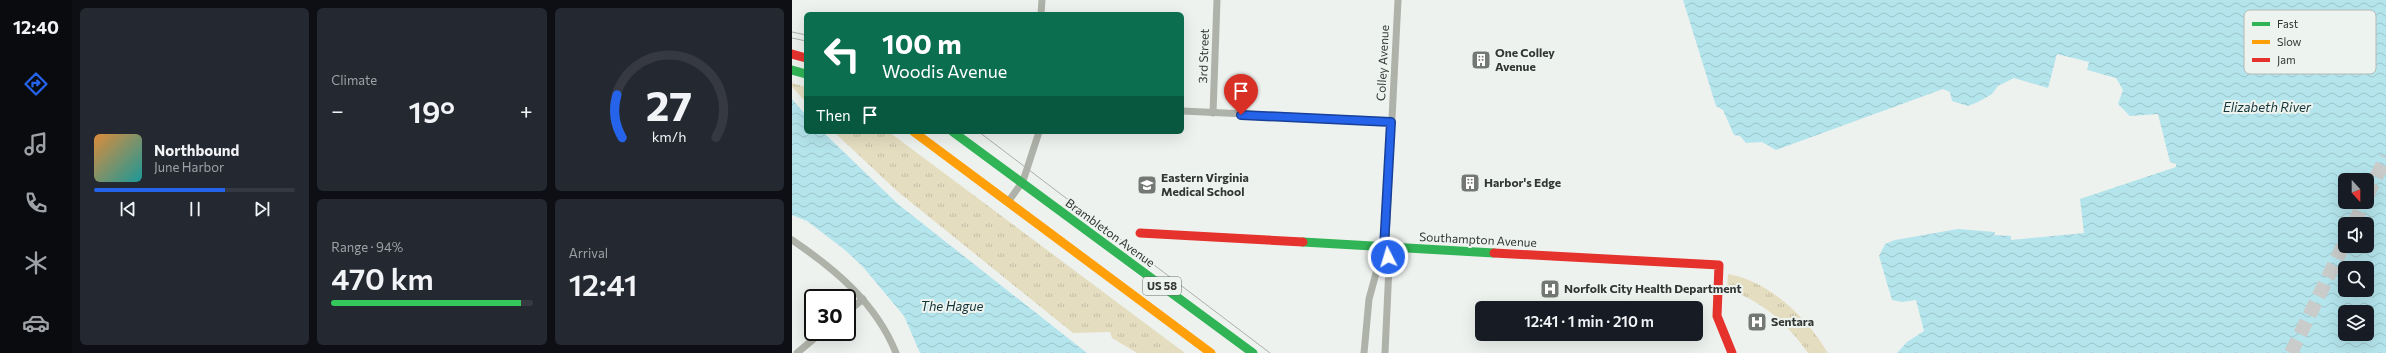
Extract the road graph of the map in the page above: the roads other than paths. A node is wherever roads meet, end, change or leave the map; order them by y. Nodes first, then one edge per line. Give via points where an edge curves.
1 (1042, 0) edge
2 (1216, 0) edge
3 (1398, 0) edge
4 (1041, 12) edge
5 (792, 54) edge
6 (804, 57) edge
7 (792, 70) edge
8 (804, 73) edge
9 (1184, 111) edge
10 (1213, 113) junction
11 (1391, 122) junction
12 (917, 134) edge
13 (956, 134) edge
14 (1038, 134) edge
15 (1022, 183) junction
16 (1008, 202) junction
17 (1140, 233) dead end
18 (792, 240) edge
19 (1384, 248) junction
20 (863, 298) junction
21 (856, 304) edge
22 (811, 341) edge
23 (797, 353) edge
24 (896, 353) edge
25 (1211, 353) edge
26 (1253, 353) edge
27 (1364, 353) edge
28 (1385, 353) edge
29 (1732, 353) edge

1 - 4 street
2 - 10 street, 3rd Street
3 - 11 street, Colley Avenue
5 - 6 main road
7 - 8 main road
9 - 10 street
10 - 11 street
11 - 19 street, Colley Avenue
12 - 16 main road, US 58
13 - 15 main road, Brambleton Avenue / US 58
14 - 15 street
15 - 16 street
15 - 26 main road, Brambleton Avenue / US 58
16 - 25 main road, US 58
17 - 19 main road, Southampton Avenue
18 - 20 street via 825,262
19 - 27 street, Colley Avenue via 1377,265 1370,299
19 - 28 street, Colley Avenue via 1389,266
19 - 29 main road, Southampton Avenue via 1718,270 1717,316
20 - 21 street
20 - 24 street via 890,338
22 - 23 street

